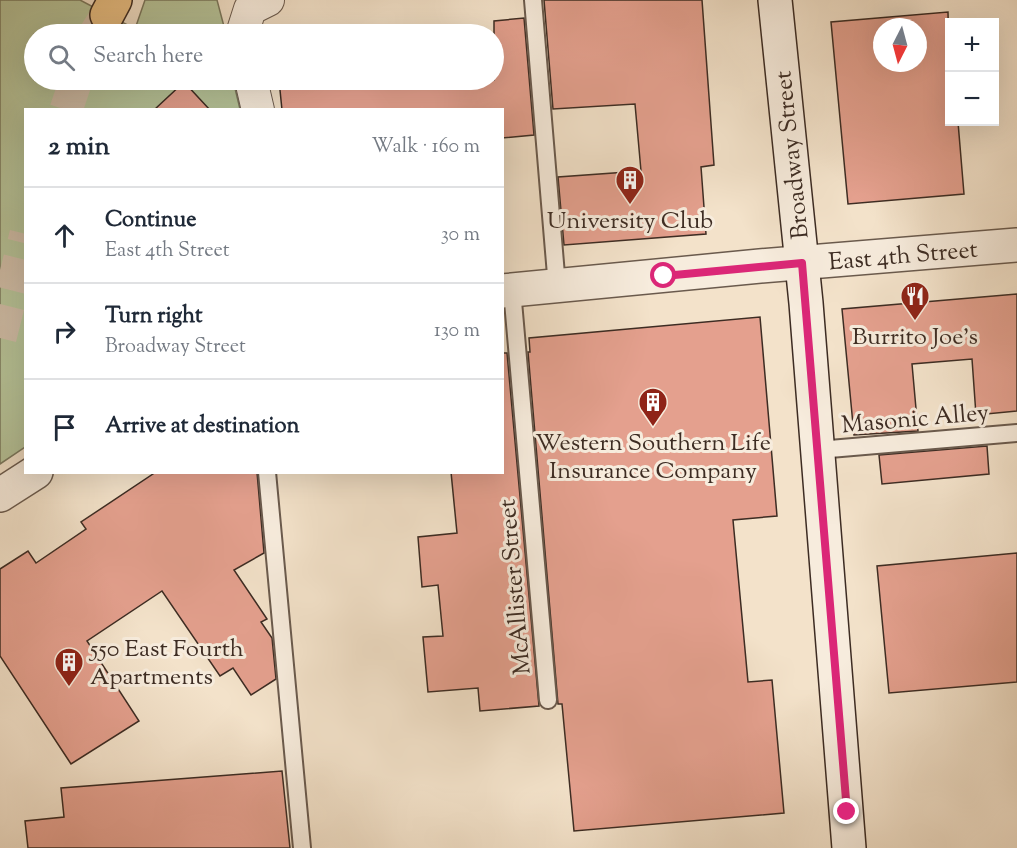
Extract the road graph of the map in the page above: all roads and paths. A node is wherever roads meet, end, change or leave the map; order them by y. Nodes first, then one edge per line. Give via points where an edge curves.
1 (533, 0) edge
2 (775, 0) edge
3 (253, 90) edge
4 (258, 108) edge
5 (1017, 245) edge
6 (802, 263) junction
7 (557, 287) junction
8 (507, 291) edge
9 (1017, 433) edge
10 (818, 450) junction
11 (33, 474) edge
12 (267, 474) edge
13 (0, 495) edge
14 (548, 700) dead end
15 (302, 848) edge
16 (849, 848) edge

1 - 7 lane
2 - 6 main road, Broadway Street
3 - 4 street
5 - 6 main road, East 4th Street
6 - 7 main road, East 4th Street
6 - 10 main road, Broadway Street
7 - 8 main road, East 4th Street
8 - 14 lane, McAllister Street
9 - 10 lane, Masonic Alley
10 - 16 main road, Broadway Street
11 - 13 main road
12 - 15 lane

